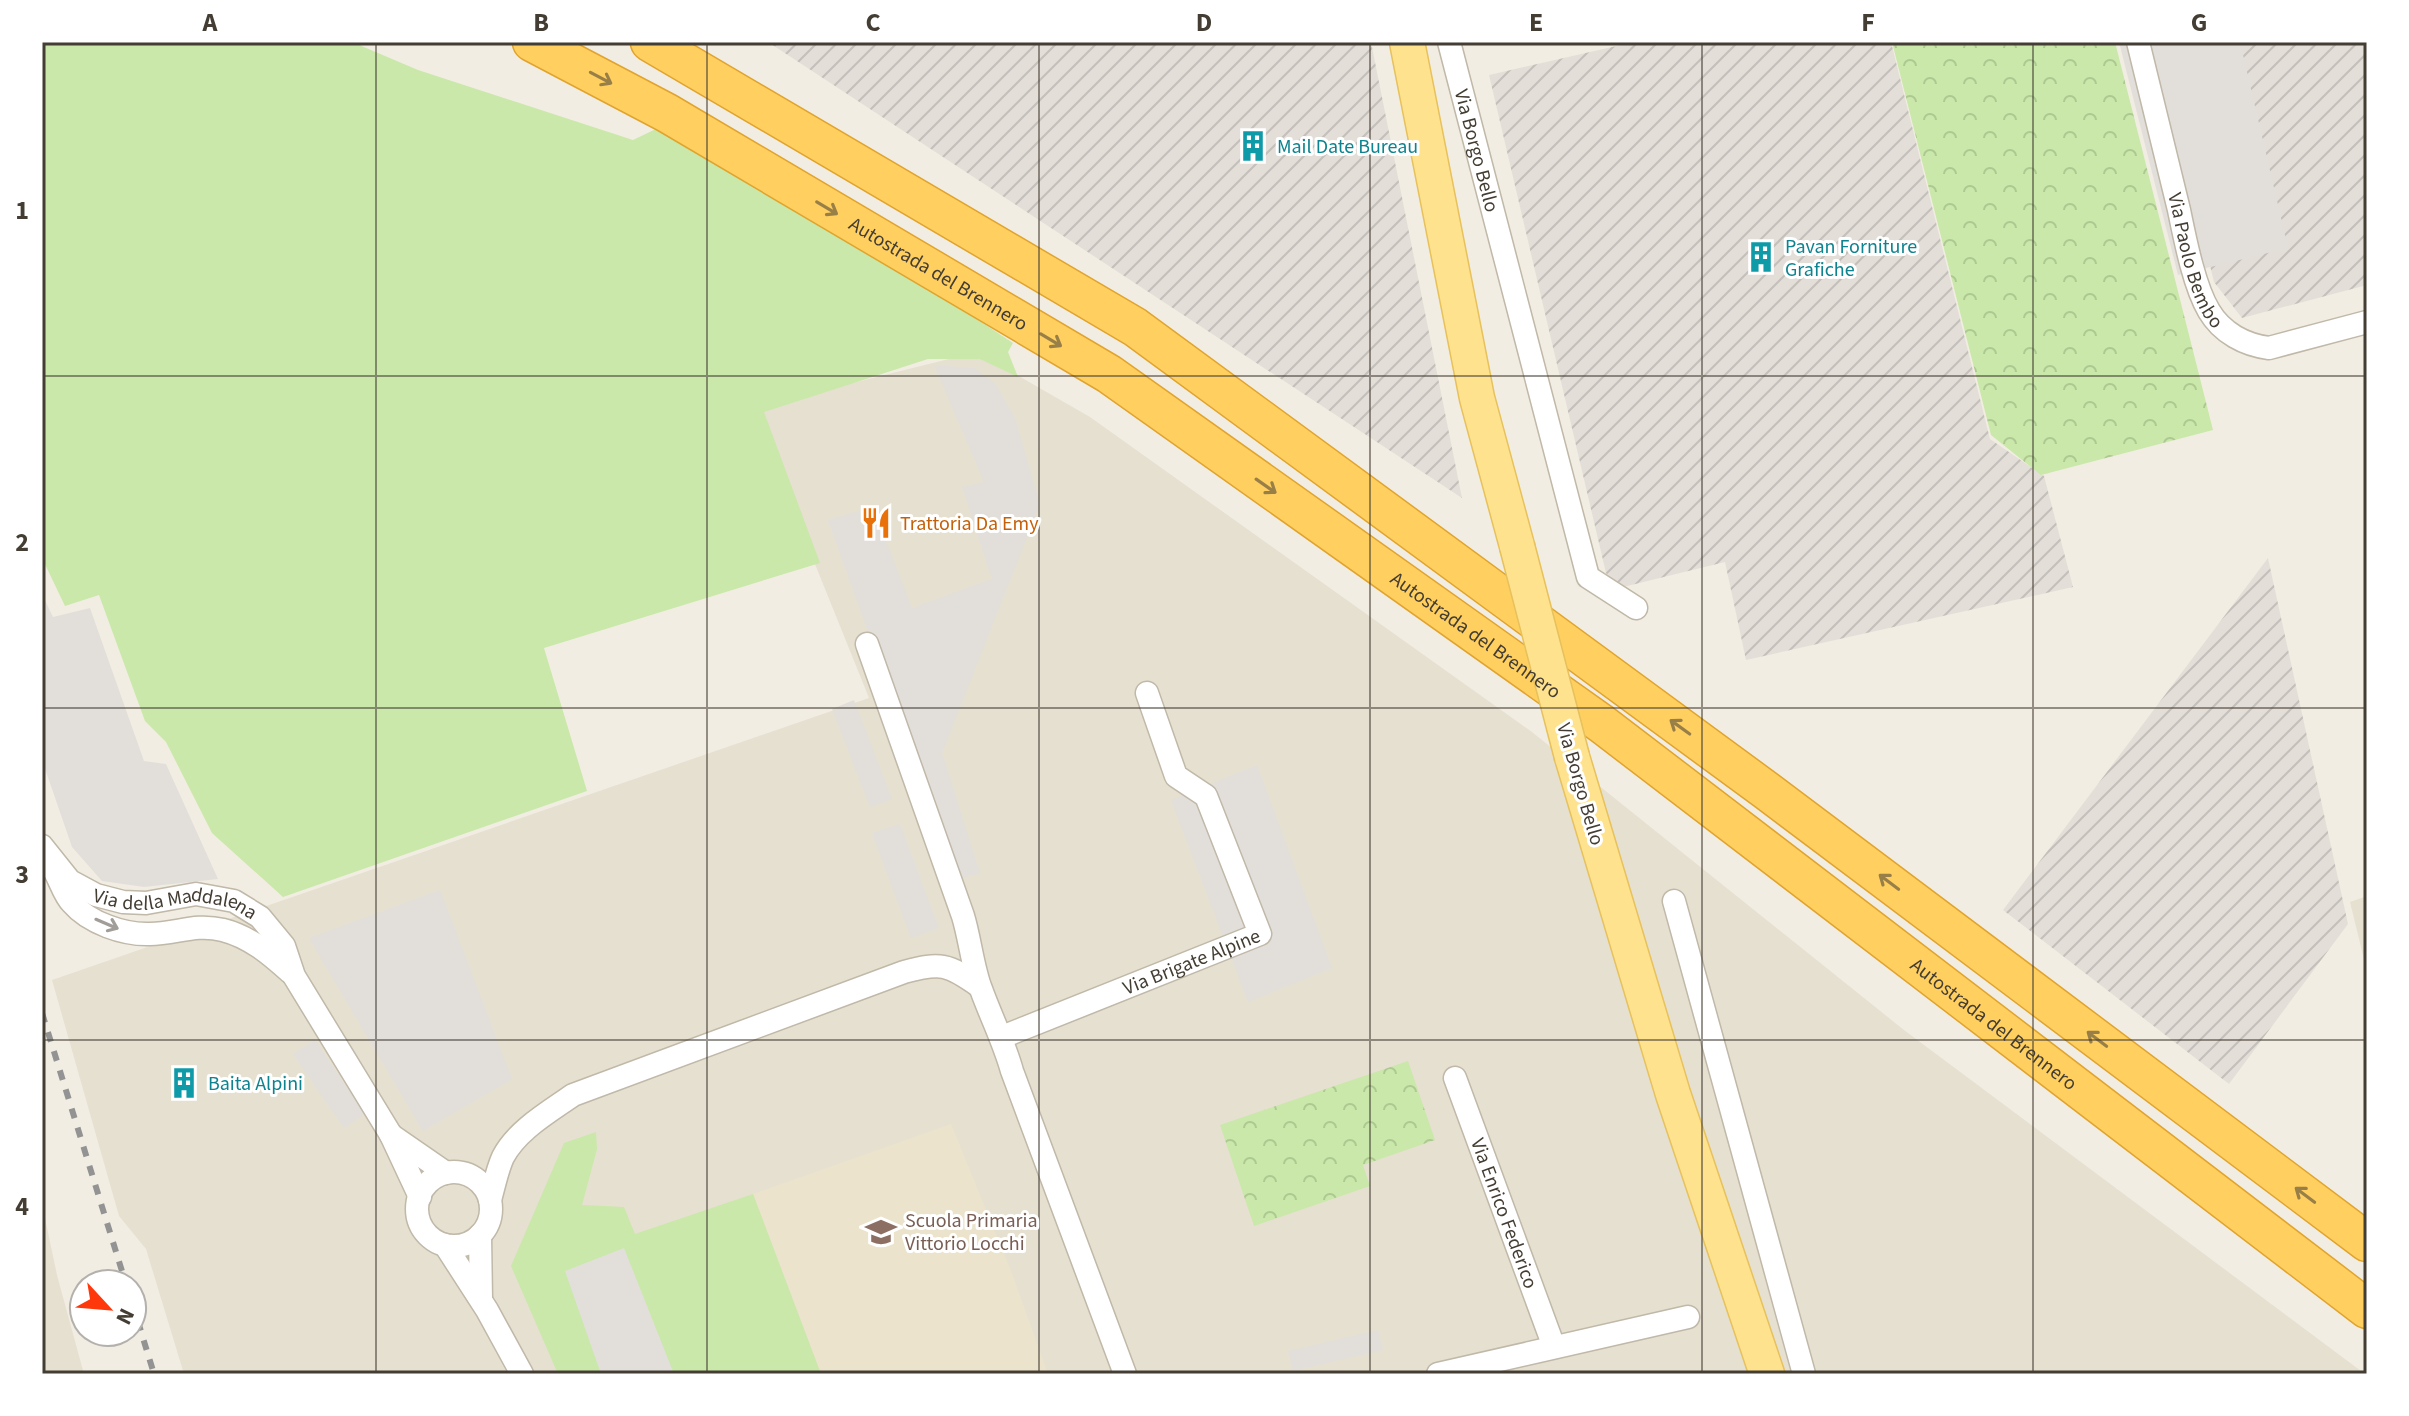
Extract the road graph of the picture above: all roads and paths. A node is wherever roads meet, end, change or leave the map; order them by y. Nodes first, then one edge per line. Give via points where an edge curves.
1 (532, 42) edge
2 (650, 42) edge
3 (1407, 42) edge
4 (1449, 42) edge
5 (2138, 42) edge
6 (2367, 322) edge
7 (1636, 608) dead end
8 (867, 644) dead end
9 (1147, 693) dead end
10 (42, 846) edge
11 (1674, 901) dead end
12 (294, 976) junction
13 (979, 986) junction
14 (1002, 1037) junction
15 (1455, 1078) dead end
16 (391, 1135) junction
17 (503, 1157) junction
18 (455, 1173) junction
19 (420, 1197) junction
20 (490, 1200) junction
21 (480, 1235) junction
22 (2367, 1242) edge
23 (445, 1245) junction
24 (481, 1300) junction
25 (2367, 1309) edge
26 (1688, 1317) dead end
27 (1554, 1347) junction
28 (522, 1374) edge
29 (1125, 1374) edge
30 (1438, 1374) edge
31 (1767, 1374) edge
32 (1804, 1374) edge

1 -> 25 highway, Autostrada del Brennero via 667,113 1109,374 1602,724
22 -> 2 highway via 1767,791 1135,327
3 - 31 main road, Via Borgo Bello, bridge via 1477,398 1572,757 1673,1094
4 - 7 street, Via Borgo Bello via 1588,577
5 - 6 street, Via Paolo Bembo via 2189,255 2208,309 2221,326 2253,346 2269,348
8 - 13 street via 963,916
9 - 14 street, Via Brigate Alpine via 1176,776 1206,796 1260,934
10 -> 12 street, Via della Maddalena via 71,903 105,925 151,934 221,929 243,936
10 - 12 street, Via della Maddalena via 70,881 96,895 146,903 196,894 234,901 260,917 284,946
11 - 32 street
12 - 16 street, Via della Maddalena
13 - 14 street
13 - 17 street via 956,970 932,964 904,972 573,1095 530,1126
14 - 29 street
15 - 27 street, Via Enrico Federico
16 - 18 street, Via della Maddalena
16 - 19 street, Via della Maddalena
17 - 18 street
17 - 20 street
18 - 19 street via 425,1186
18 - 20 street, Via della Maddalena via 476,1179
19 - 23 street, Via della Maddalena via 419,1221
20 - 21 street, Via della Maddalena via 488,1225
21 - 23 street
21 - 24 street, Via della Maddalena
23 - 24 street, Via della Maddalena
24 - 28 street, Via della Maddalena
26 - 27 street
27 - 30 street

